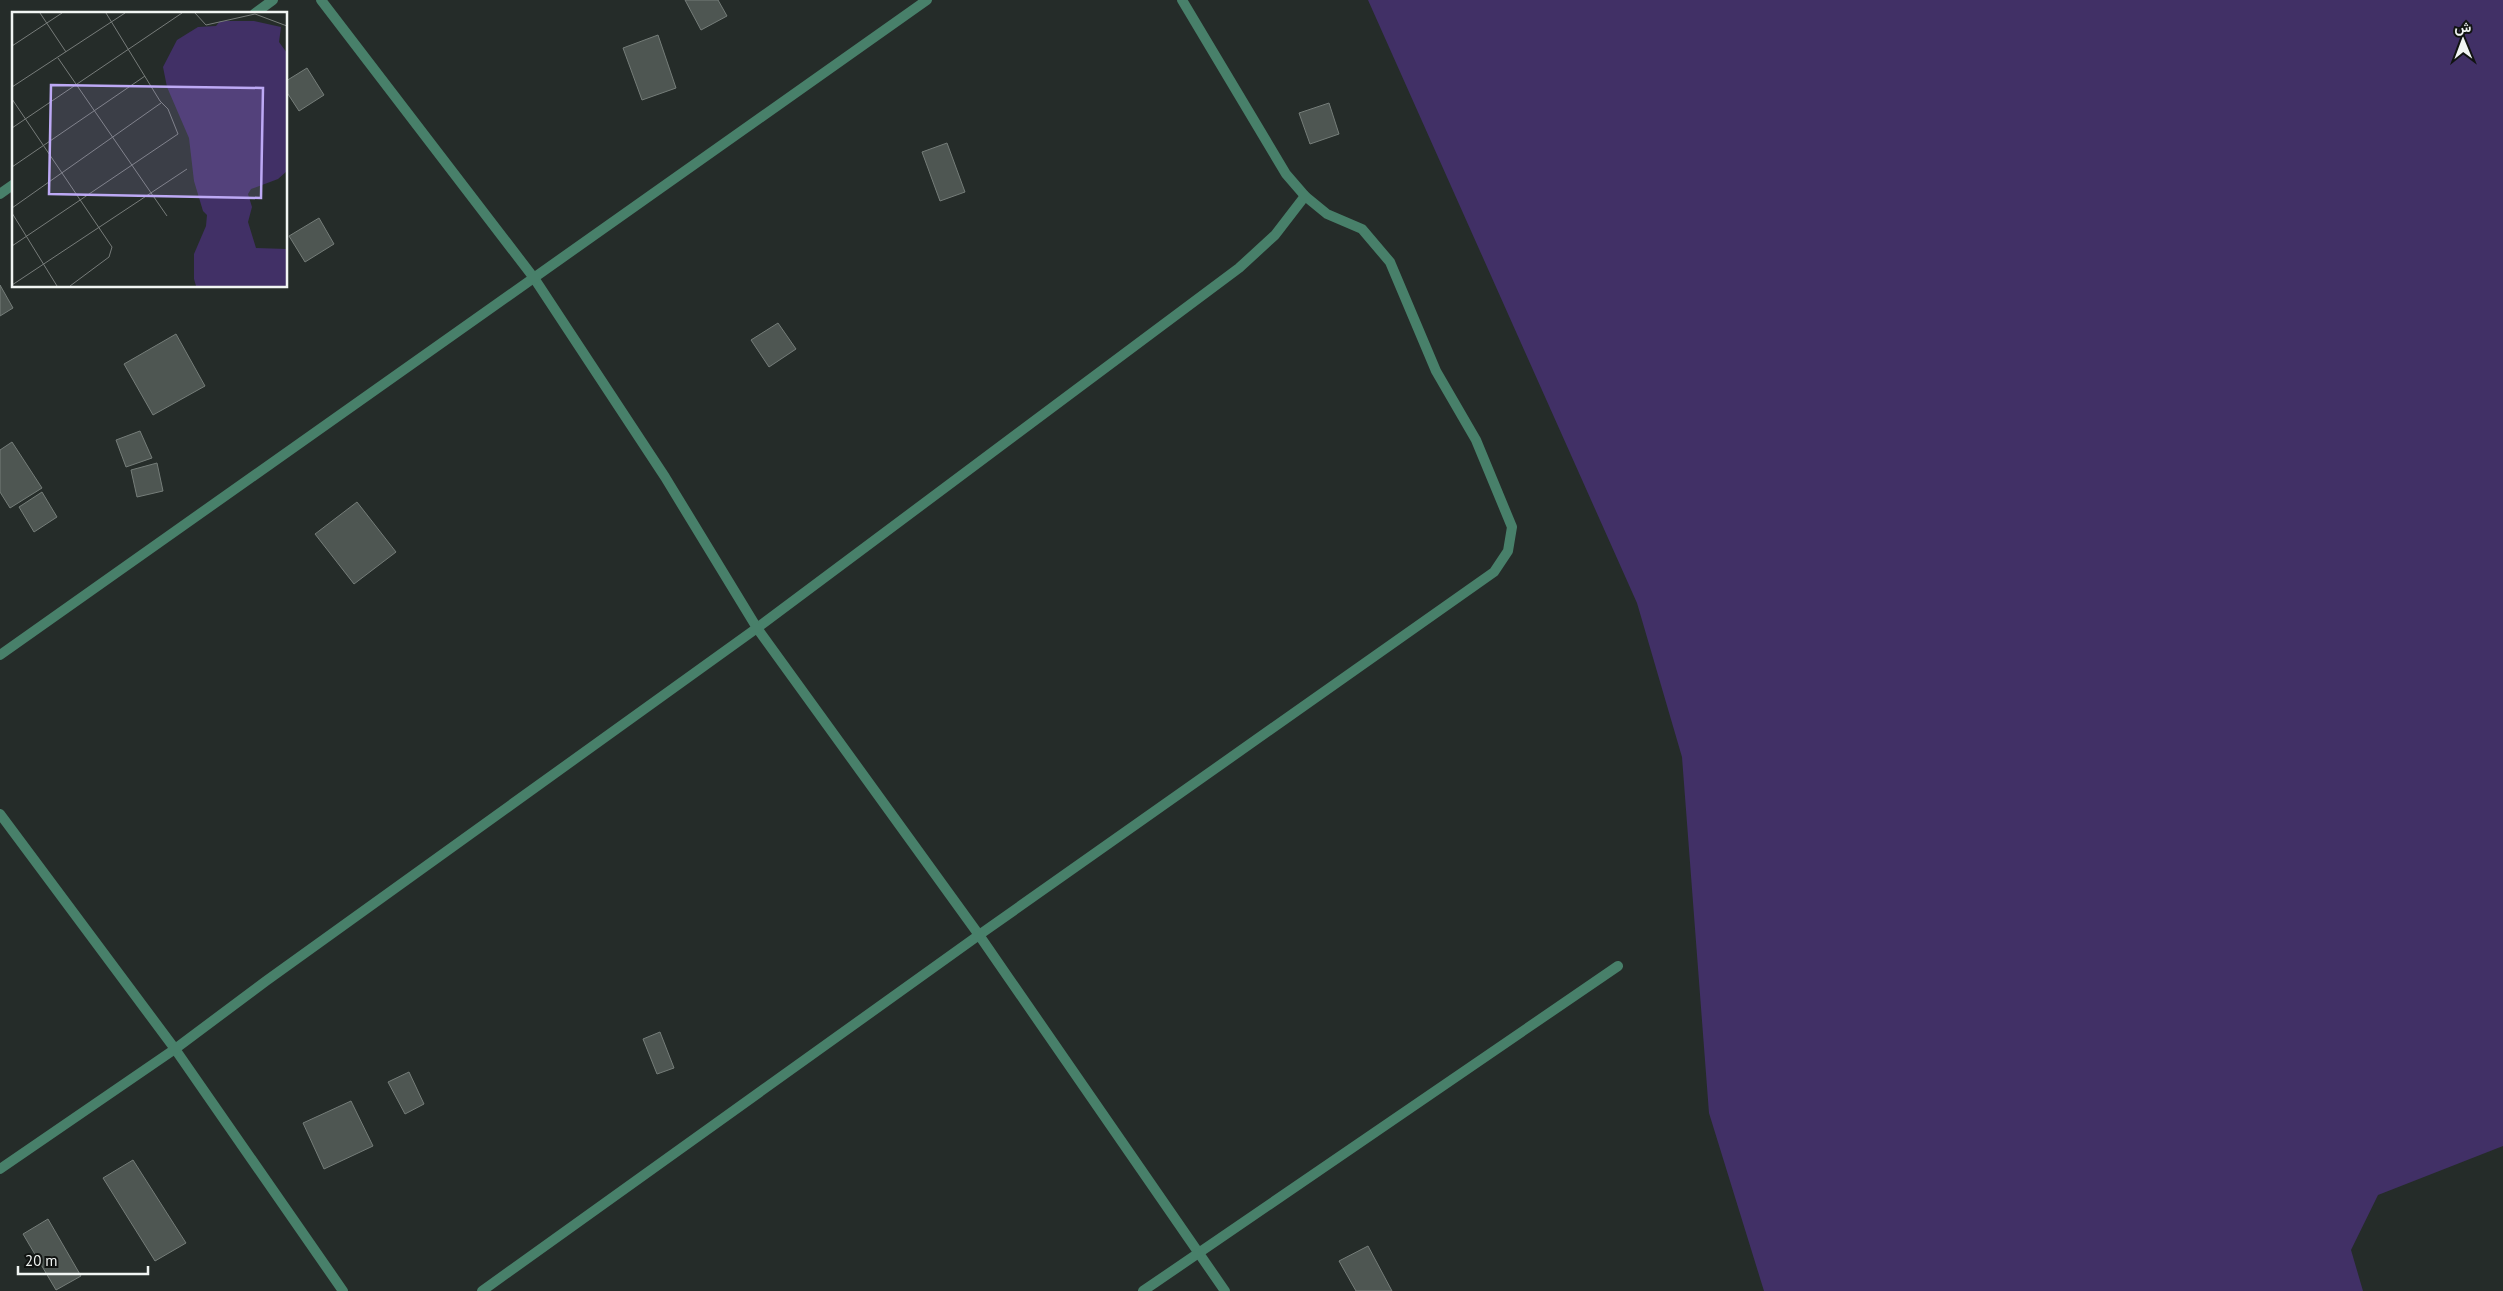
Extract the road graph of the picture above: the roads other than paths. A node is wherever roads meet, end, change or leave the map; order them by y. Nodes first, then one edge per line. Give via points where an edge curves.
1 (273, 0) edge
2 (321, 0) edge
3 (928, 0) edge
4 (1182, 0) edge
5 (257, 12) edge
6 (12, 185) edge
7 (0, 194) edge
8 (1305, 196) junction
9 (534, 278) junction
10 (757, 628) junction
11 (0, 655) edge
12 (0, 814) edge
13 (979, 935) junction
14 (1618, 966) dead end
15 (175, 1049) junction
16 (0, 1169) edge
17 (1198, 1253) junction
18 (343, 1291) edge
19 (482, 1291) edge
20 (1143, 1291) edge
21 (1225, 1291) edge

1 - 5 street
2 - 9 street
3 - 9 street
4 - 8 street via 1286,174
6 - 7 street
8 - 10 street via 1275,235 1239,268
8 - 13 street via 1327,214 1362,230 1390,262 1436,371 1476,440 1512,527 1508,551 1494,572
9 - 10 street via 666,478
9 - 11 street
10 - 13 street
10 - 15 street via 266,980
12 - 15 street
13 - 17 street
13 - 19 street
14 - 17 street
15 - 16 street
15 - 18 street
17 - 20 street
17 - 21 street

